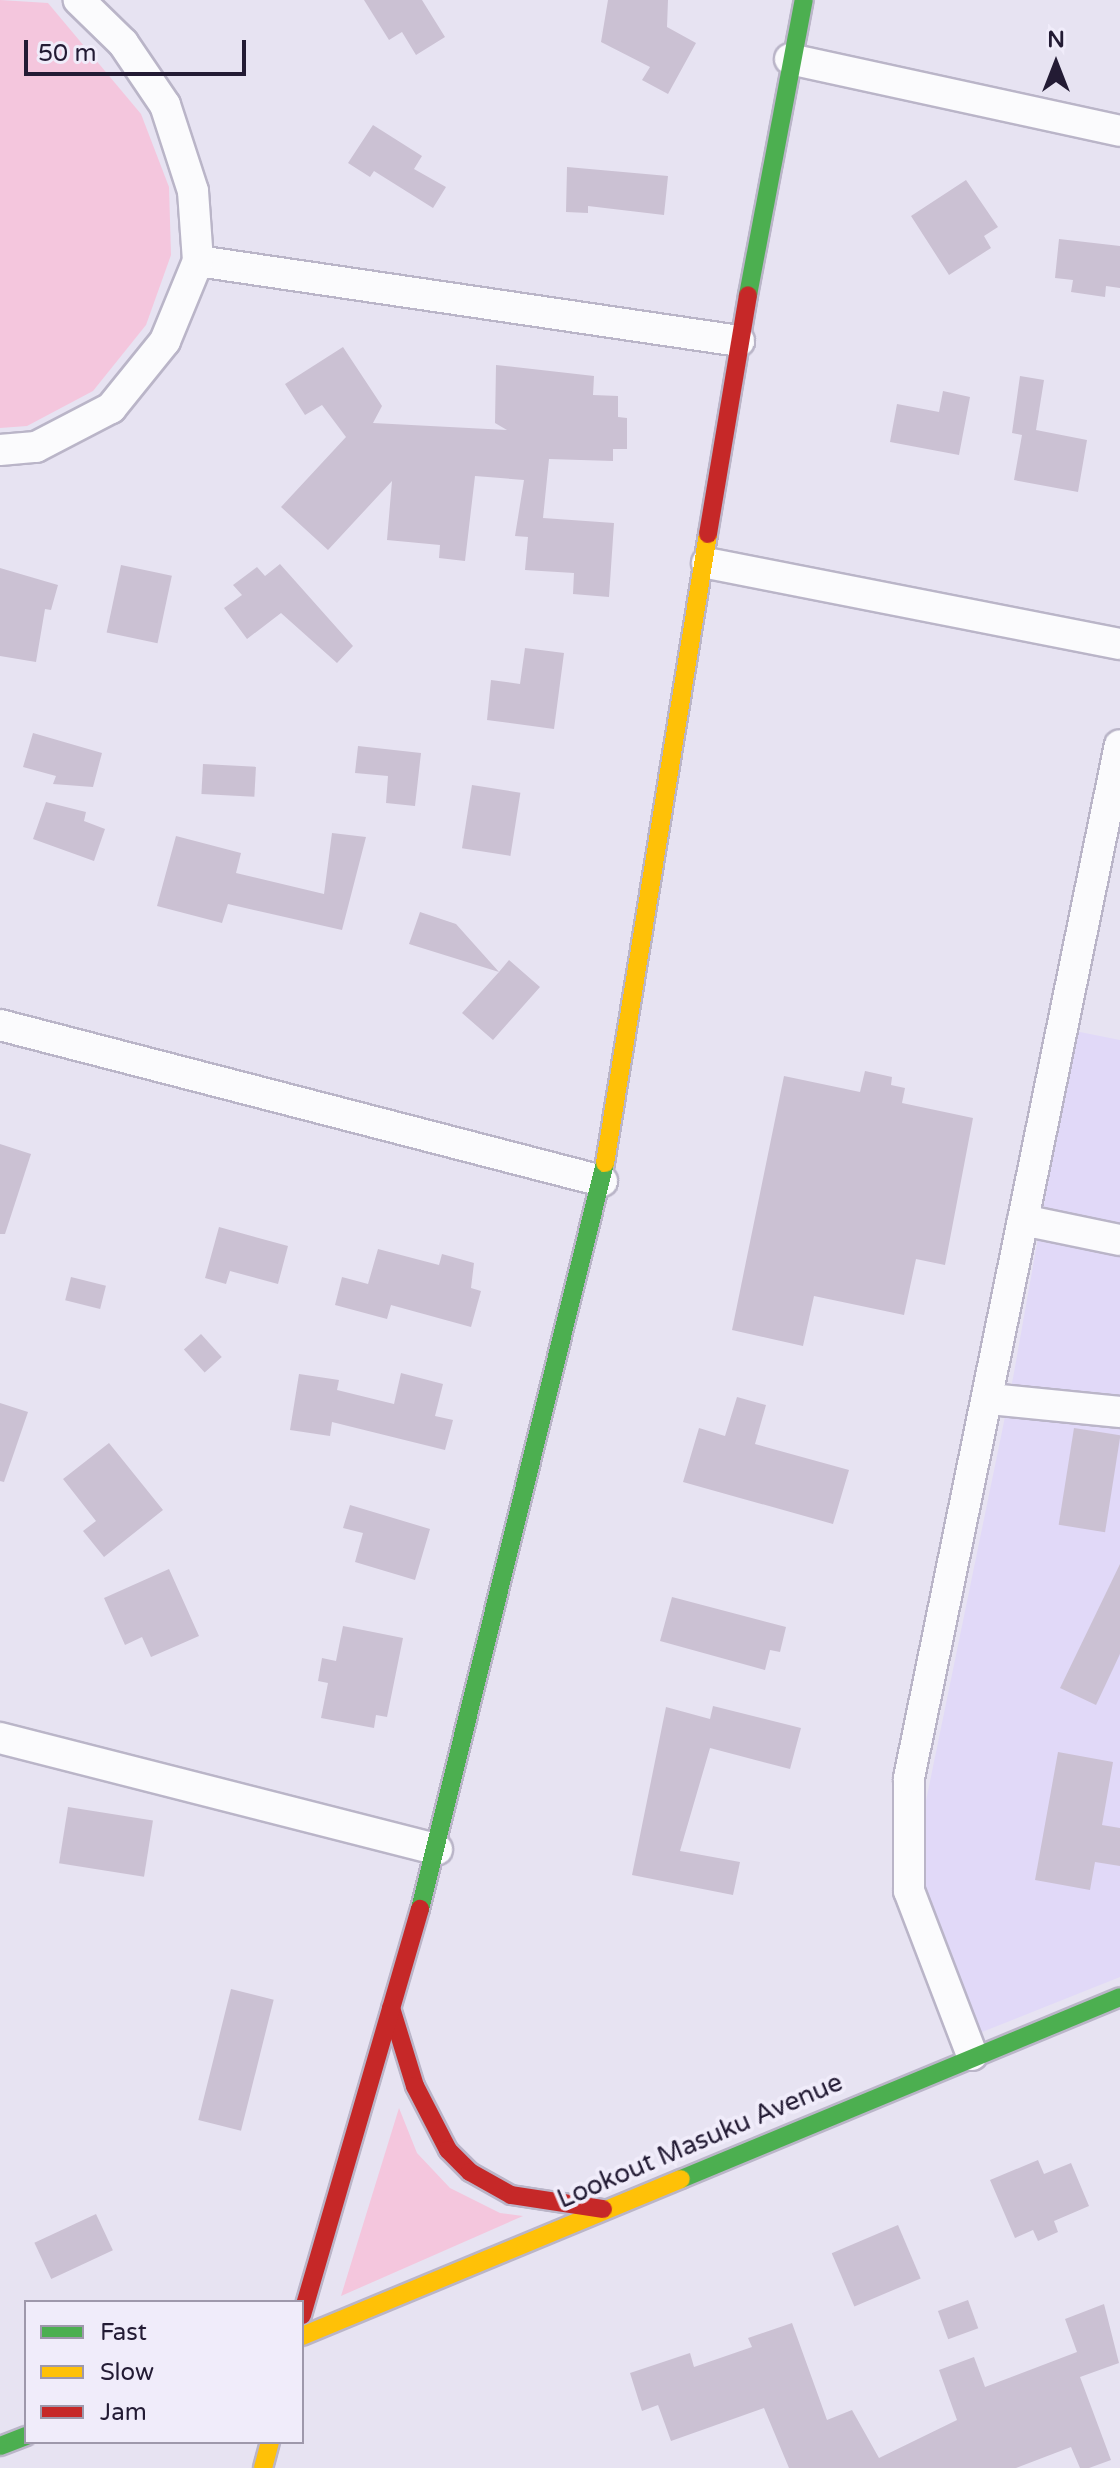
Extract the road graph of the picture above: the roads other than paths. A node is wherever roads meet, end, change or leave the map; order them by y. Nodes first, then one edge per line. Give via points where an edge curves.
1 (79, 0) edge
2 (804, 0) edge
3 (790, 59) junction
4 (1120, 131) edge
5 (198, 261) junction
6 (739, 341) junction
7 (0, 450) edge
8 (707, 563) junction
9 (1120, 644) edge
10 (1120, 745) edge
11 (0, 1025) edge
12 (602, 1181) junction
13 (1023, 1220) junction
14 (1120, 1240) edge
15 (990, 1399) junction
16 (1120, 1412) edge
17 (0, 1738) edge
18 (437, 1849) junction
19 (1120, 1997) edge
20 (391, 2008) junction
21 (972, 2055) junction
22 (604, 2209) junction
23 (304, 2308) edge
24 (304, 2335) edge
25 (24, 2437) edge
26 (269, 2444) edge
27 (0, 2446) edge
28 (263, 2468) edge

1 - 5 street via 123,43 165,105 193,191
2 - 3 street
3 - 4 street
3 - 6 street
5 - 6 street
5 - 7 street via 165,341 111,408 36,447
6 - 8 street
8 - 9 street
8 - 12 street
10 - 13 street
11 - 12 street
12 - 18 street
13 - 14 street
13 - 15 street
15 - 16 street
15 - 21 street via 909,1778 905,1829 909,1891
17 - 18 street
18 - 20 street
19 - 21 street, Lookout Masuku Avenue
20 - 22 street via 427,2110 470,2172 511,2195
20 - 23 street
21 - 22 street, Lookout Masuku Avenue
22 - 24 street, Lookout Masuku Avenue
25 - 27 street
26 - 28 street

